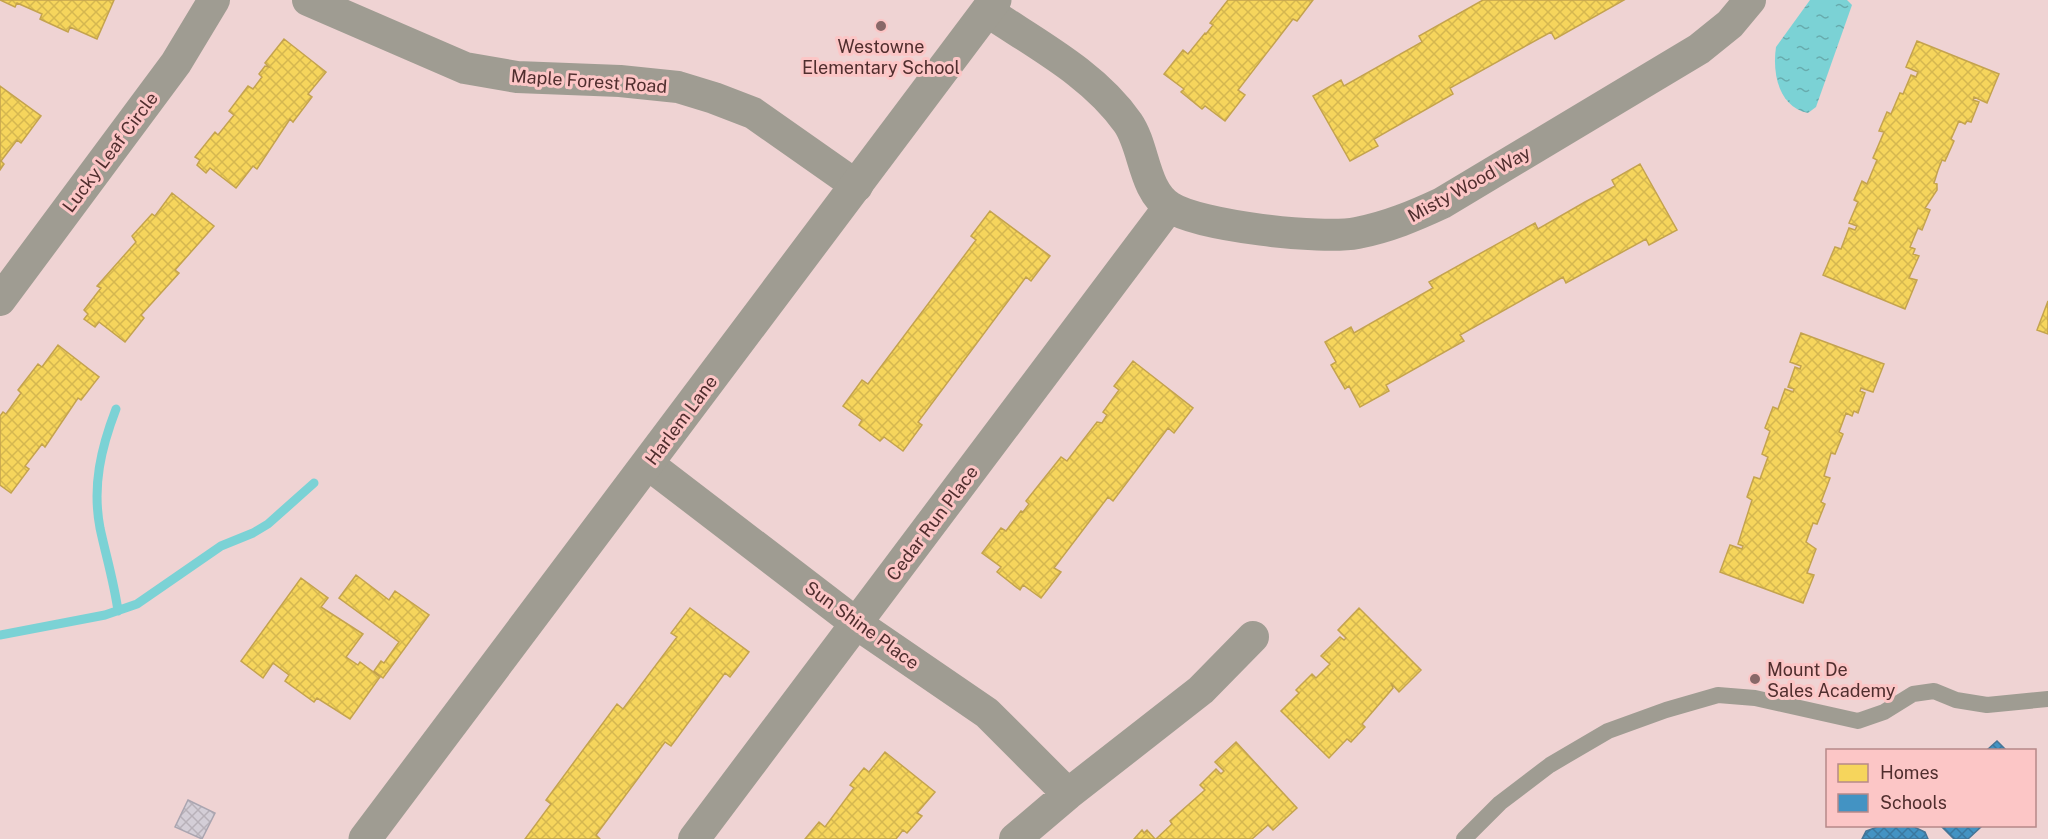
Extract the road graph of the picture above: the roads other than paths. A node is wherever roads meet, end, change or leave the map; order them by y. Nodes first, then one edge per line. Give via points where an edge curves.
1 (214, 0) edge
2 (308, 0) edge
3 (1750, 0) edge
4 (991, 5) edge
5 (857, 186) junction
6 (1169, 207) junction
7 (0, 300) edge
8 (648, 464) junction
9 (857, 624) junction
10 (1253, 637) dead end
11 (2048, 699) edge
12 (1068, 794) junction
13 (365, 839) edge
14 (694, 839) edge
15 (1015, 839) edge
16 (1464, 839) edge

1 - 7 street, Lucky Leaf Circle via 176,63
2 - 5 street, Maple Forest Road via 465,68 517,77 678,87 714,98 753,113
3 - 6 street, Misty Wood Way via 1730,24 1699,50 1442,203 1399,223 1354,234 1306,234 1200,219
4 - 5 street, Harlem Lane
4 - 6 street via 1110,101 1129,125 1150,183
5 - 8 street, Harlem Lane
6 - 9 street, Cedar Run Place
8 - 9 street, Sun Shine Place
8 - 13 street, Harlem Lane
9 - 12 street, Sun Shine Place via 987,713
9 - 14 street, Cedar Run Place
10 - 12 street via 1201,690
11 - 16 lane via 1987,705 1956,700 1934,691 1913,694 1884,712 1858,721 1755,698 1718,695 1608,731 1550,765 1500,803
12 - 15 street

